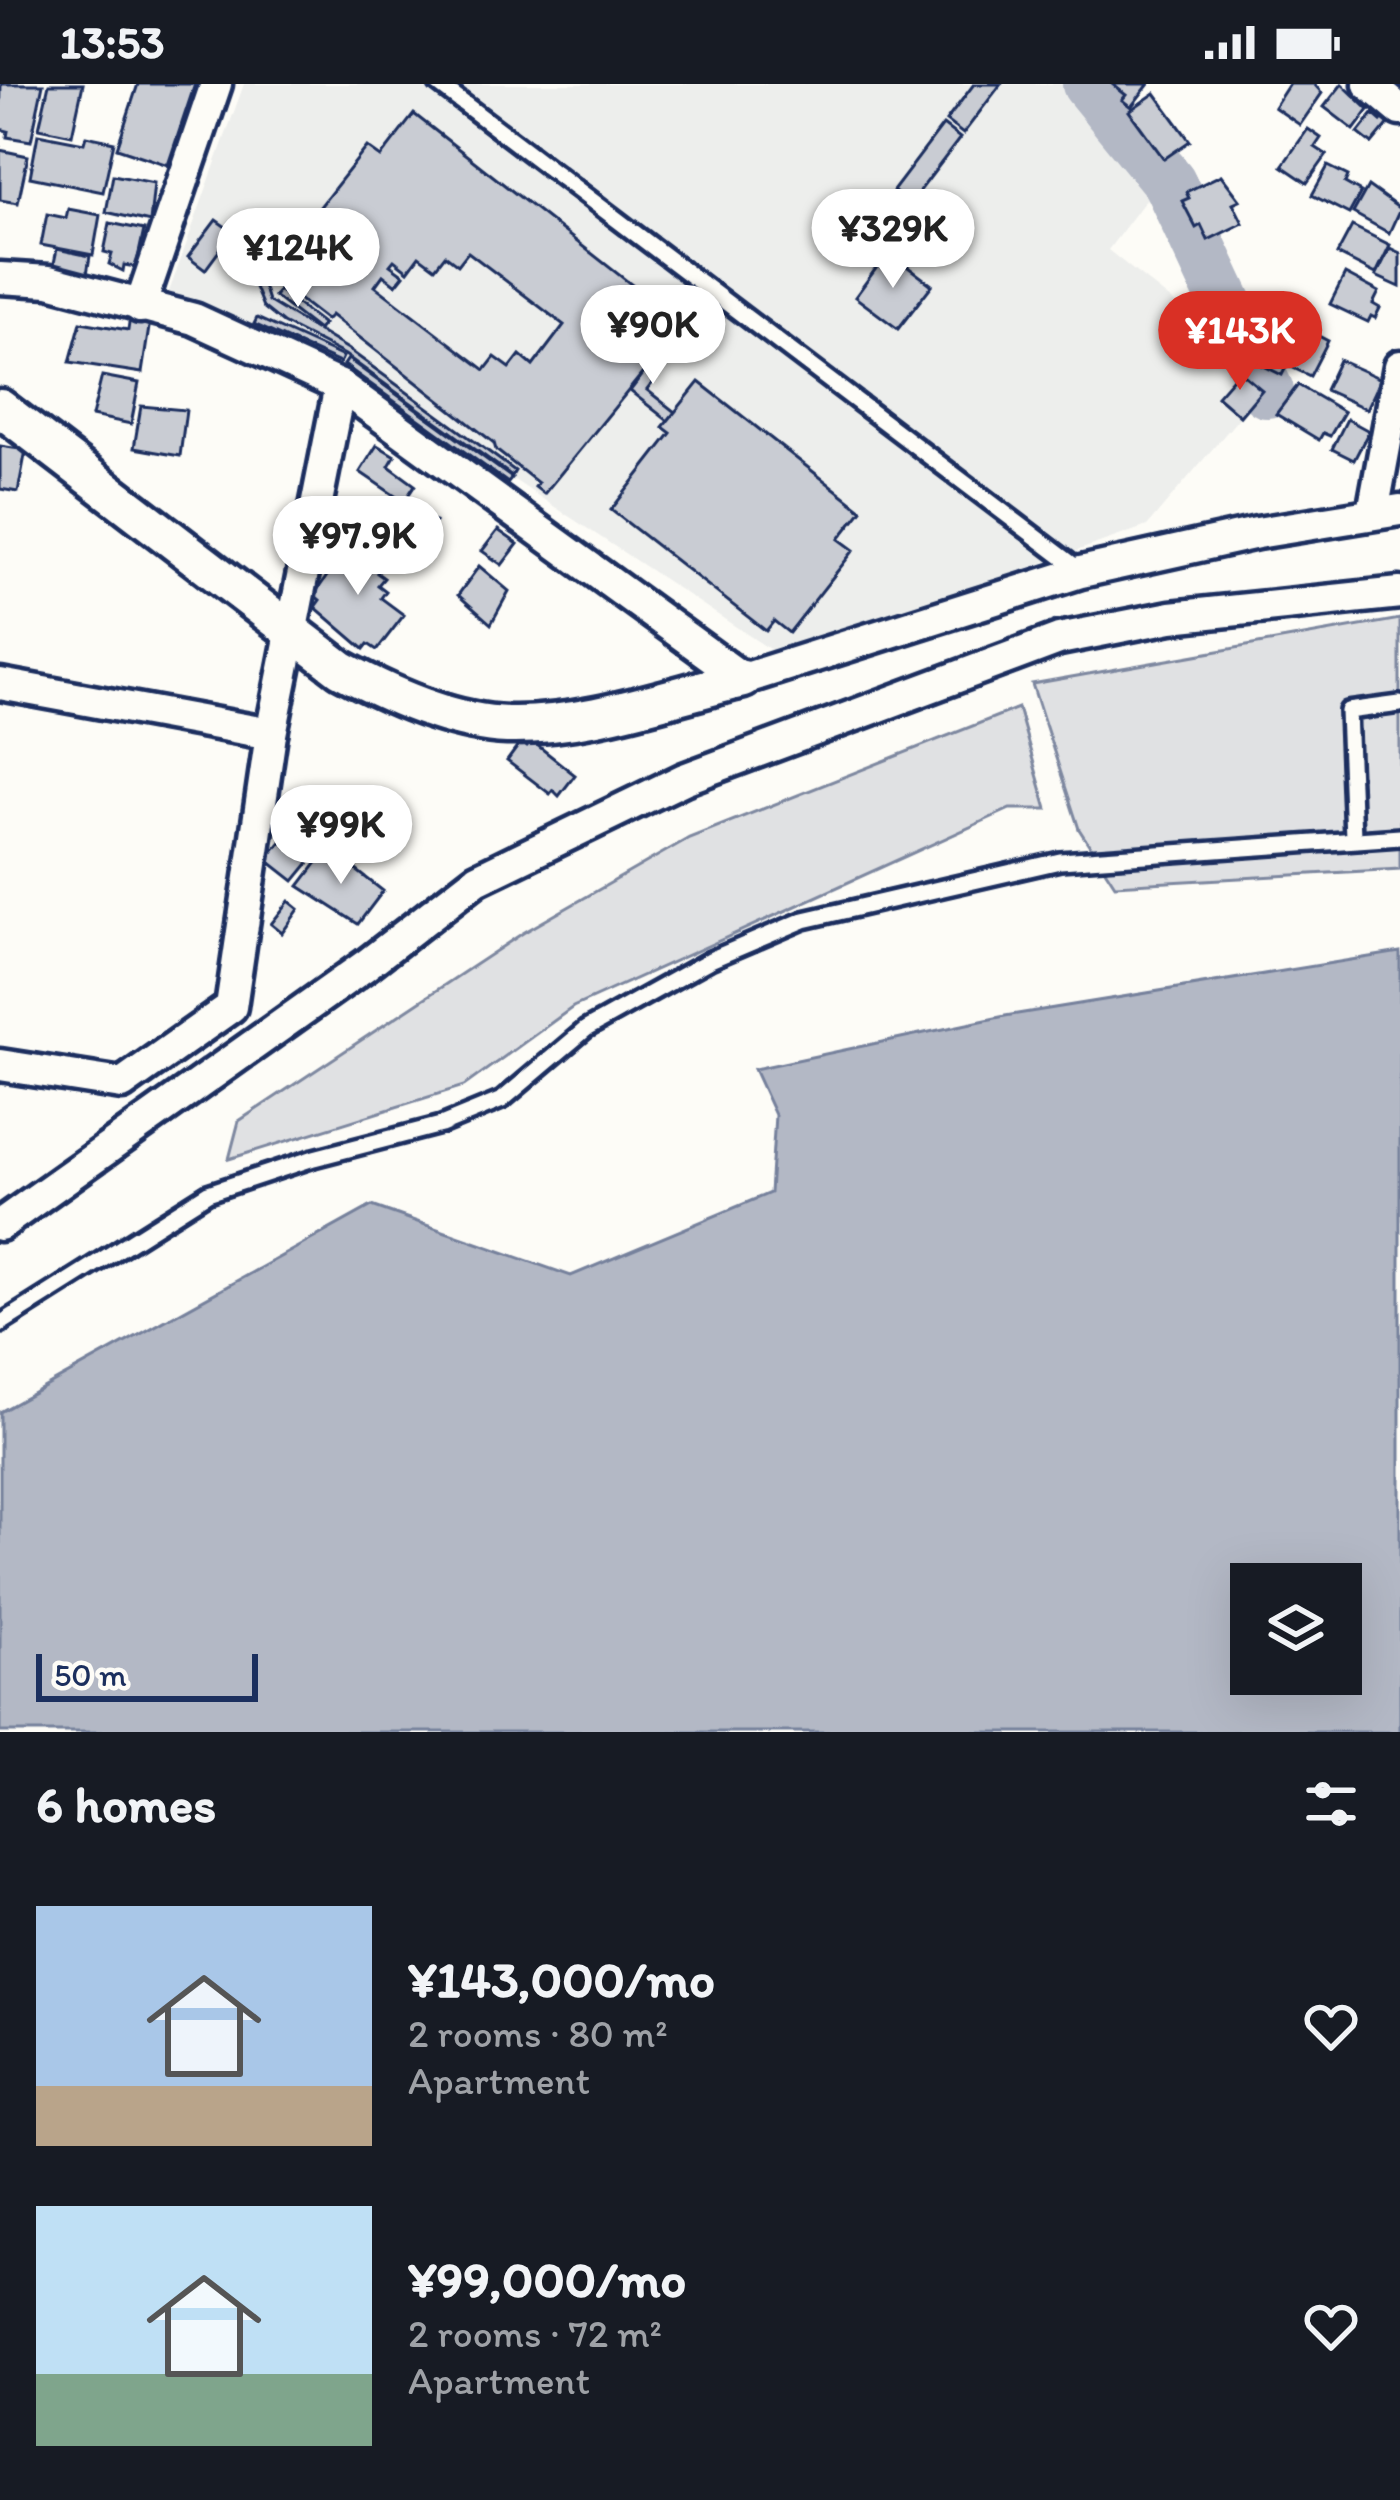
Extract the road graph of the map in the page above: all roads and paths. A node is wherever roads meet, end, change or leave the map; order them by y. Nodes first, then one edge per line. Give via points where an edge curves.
1 (216, 84) edge
2 (438, 84) edge
3 (1369, 84) edge
4 (1400, 110) edge
5 (0, 278) edge
6 (140, 307) junction
7 (1400, 366) edge
8 (340, 386) junction
9 (0, 408) edge
10 (1386, 511) edge
11 (1082, 572) junction
12 (1400, 593) edge
13 (292, 630) junction
14 (743, 679) junction
15 (0, 684) edge
16 (1400, 704) edge
17 (271, 734) junction
18 (1353, 837) junction
19 (1400, 837) edge
20 (0, 1065) edge
21 (0, 1225) edge
22 (0, 1324) edge

1 - 6 street
2 - 11 lane
3 - 4 street
5 - 6 street via 50,281
6 - 8 street via 194,319
7 - 10 street
8 - 13 street
8 - 14 street
9 - 13 street
10 - 11 street
11 - 14 street
12 - 21 street via 1171,617 1059,639 684,779 477,879
13 - 14 street via 397,699 504,725 576,720
13 - 17 street
15 - 17 street
16 - 18 lane via 1348,711
17 - 20 street via 230,1007 122,1084
18 - 19 lane
18 - 22 lane via 1060,861 805,920 710,960 586,1029 502,1100 208,1193

